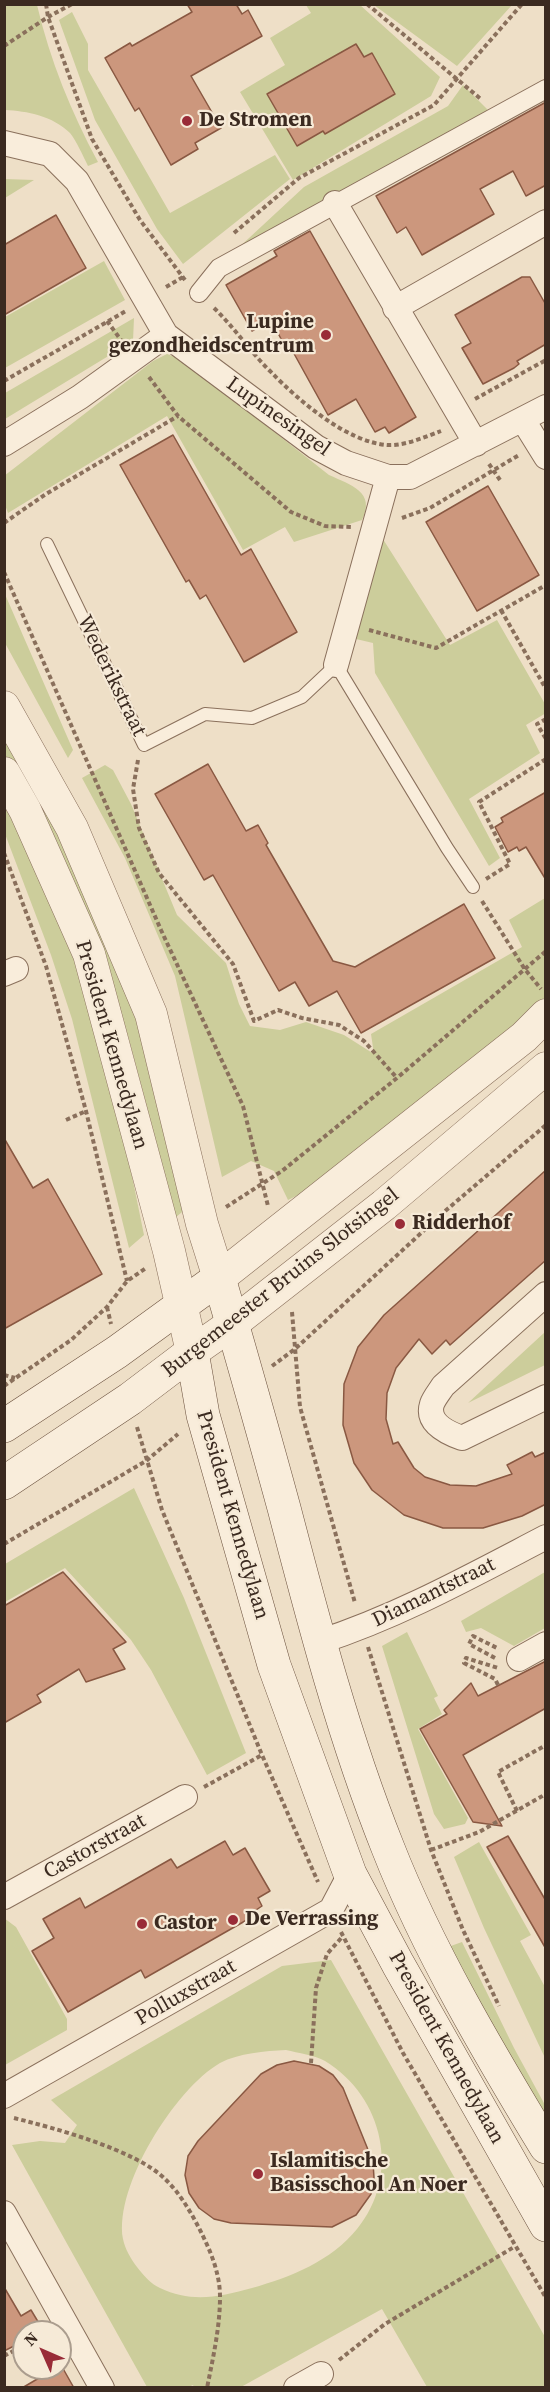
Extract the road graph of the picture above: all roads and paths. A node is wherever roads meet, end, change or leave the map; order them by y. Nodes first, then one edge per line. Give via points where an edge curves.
1 (46, 4) edge
2 (72, 4) edge
3 (368, 4) edge
4 (522, 4) edge
5 (48, 17) junction
6 (4, 46) edge
7 (457, 78) junction
8 (546, 89) edge
9 (498, 115) junction
10 (4, 142) edge
11 (335, 203) junction
12 (546, 222) edge
13 (227, 239) dead end
14 (191, 269) dead end
15 (182, 277) junction
16 (199, 293) junction
17 (145, 299) junction
18 (395, 308) junction
19 (107, 321) junction
20 (166, 335) junction
21 (135, 359) junction
22 (546, 360) edge
23 (4, 381) edge
24 (546, 407) edge
25 (178, 416) junction
26 (458, 416) junction
27 (523, 420) junction
28 (4, 444) edge
29 (476, 444) junction
30 (542, 450) edge
31 (388, 477) junction
32 (4, 523) edge
33 (374, 528) junction
34 (47, 544) dead end
35 (4, 572) edge
36 (546, 585) edge
37 (501, 610) junction
38 (348, 625) junction
39 (336, 665) junction
40 (546, 689) edge
41 (4, 707) edge
42 (546, 719) edge
43 (546, 739) edge
44 (144, 745) junction
45 (546, 759) edge
46 (4, 773) edge
47 (4, 853) edge
48 (473, 887) junction
49 (546, 951) edge
50 (524, 968) junction
51 (546, 994) edge
52 (546, 1015) edge
53 (546, 1068) edge
54 (397, 1078) junction
55 (86, 1111) junction
56 (66, 1120) dead end
57 (546, 1125) edge
58 (219, 1278) junction
59 (127, 1281) dead end
60 (546, 1294) edge
61 (180, 1307) junction
62 (232, 1324) junction
63 (295, 1349) dead end
64 (117, 1352) junction
65 (192, 1352) junction
66 (4, 1375) edge
67 (15, 1379) junction
68 (4, 1386) edge
69 (546, 1397) edge
70 (130, 1399) junction
71 (4, 1426) edge
72 (146, 1461) junction
73 (4, 1483) edge
74 (546, 1537) edge
75 (4, 1544) edge
76 (320, 1642) junction
77 (546, 1644) edge
78 (506, 1662) junction
79 (498, 1686) dead end
80 (546, 1745) edge
81 (262, 1755) junction
82 (546, 1794) edge
83 (185, 1797) joint
84 (517, 1810) junction
85 (431, 1850) dead end
86 (350, 1874) junction
87 (4, 1898) edge
88 (331, 1910) junction
89 (343, 1936) junction
90 (311, 2064) dead end
91 (4, 2096) edge
92 (4, 2115) edge
93 (546, 2147) edge
94 (7, 2225) edge
95 (546, 2225) edge
96 (514, 2247) junction
97 (546, 2298) edge
98 (321, 2374) joint
99 (102, 2388) edge
100 (207, 2388) edge
101 (296, 2388) edge

1 - 5 path
2 - 5 path
3 - 7 path
4 - 7 path
5 - 6 path
5 - 15 path via 92,139 140,220
7 - 9 path
7 - 13 path via 434,105 299,178
8 - 9 street
9 - 11 street
10 - 17 street, Lupinesingel via 50,154 77,181
11 - 16 street via 219,268
11 - 18 street
12 - 18 street
14 - 15 path
15 - 16 path
15 - 17 path
16 - 26 path via 272,373 315,411 351,434 387,445 403,443 432,435
17 - 19 path
17 - 20 street, Lupinesingel
18 - 26 street
19 - 21 path
19 - 23 path
20 - 21 street
20 - 31 street, Lupinesingel via 316,447 346,463
21 - 25 path
21 - 28 street
22 - 26 path
24 - 27 street, Lupinesingel
25 - 32 path
25 - 33 path via 291,512 325,526
26 - 29 street
27 - 29 street, Lupinesingel
27 - 30 street
29 - 31 street, Lupinesingel via 410,477
30 - 33 path via 430,508
31 - 33 street
33 - 38 street
34 - 44 lane, Wederikstraat
35 - 54 path via 243,1106 261,1184
36 - 37 path
37 - 38 path via 436,648
37 - 40 path
38 - 39 street
39 - 44 lane, Wederikstraat via 302,697 252,718 205,714
39 - 48 lane
41 - 58 street, President Kennedylaan via 72,828 151,1014
42 - 43 path via 537,724
44 - 54 path via 135,767 133,789 139,828 159,873 233,964 254,1021 278,1010 339,1025 364,1041
45 - 48 path via 479,802 510,864
46 - 61 street, President Kennedylaan via 25,810 88,954 169,1251
47 - 55 path, President Kennedylaan via 46,966
48 - 50 path
49 - 50 path
50 - 51 path
50 - 54 path
52 - 58 street, Burgemeester Bruins Slotsingel via 524,1037
53 - 62 street, Burgemeester Bruins Slotsingel via 384,1205
55 - 56 path
55 - 59 path, President Kennedylaan
57 - 63 path via 444,1212
58 - 61 main road, Burgemeester Bruins Slotsingel
58 - 62 main road, President Kennedylaan
60 - 69 street via 443,1386 431,1405 433,1419 445,1432 462,1438
61 - 64 main road, Burgemeester Bruins Slotsingel
61 - 65 street, President Kennedylaan
62 - 65 street, Burgemeester Bruins Slotsingel
62 - 76 main road, President Kennedylaan
64 - 67 path via 107,1307 71,1340
64 - 71 main road, Burgemeester Bruins Slotsingel
65 - 70 main road, Burgemeester Bruins Slotsingel
65 - 86 main road, President Kennedylaan via 203,1415 274,1665
66 - 67 path
67 - 68 path
70 - 72 path, President Kennedylaan
70 - 73 main road, Burgemeester Bruins Slotsingel
72 - 75 path
72 - 81 path, President Kennedylaan via 162,1510
74 - 76 street, Diamantstraat via 423,1601
76 - 93 main road, President Kennedylaan via 348,1738 388,1850 501,2073
77 - 78 street
78 - 78 path via 473,1636 469,1644
78 - 79 path via 466,1658 464,1664 495,1679
80 - 84 path via 498,1772
81 - 83 path
81 - 88 path, President Kennedylaan
82 - 84 path
83 - 87 street, Castorstraat
84 - 85 path via 479,1832
86 - 88 street
86 - 95 main road, President Kennedylaan
88 - 89 path, President Kennedylaan
88 - 91 street, Polluxstraat
89 - 90 path via 327,1954 316,1988
89 - 96 path, President Kennedylaan via 403,2053
92 - 100 path via 96,2143 140,2162 165,2179 193,2216 214,2257 220,2296
94 - 99 street
96 - 97 path, President Kennedylaan
96 - 98 path via 386,2324
98 - 101 street

